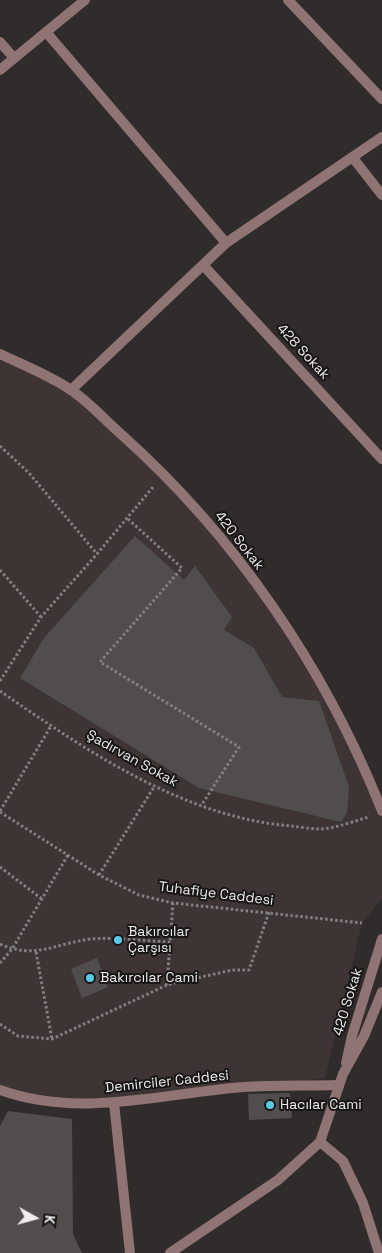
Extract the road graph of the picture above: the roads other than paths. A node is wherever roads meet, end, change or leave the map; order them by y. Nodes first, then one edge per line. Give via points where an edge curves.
1 (85, 0) edge
2 (288, 0) edge
3 (46, 32) junction
4 (0, 42) edge
5 (14, 58) junction
6 (0, 70) edge
7 (382, 99) edge
8 (382, 137) edge
9 (353, 158) junction
10 (382, 195) edge
11 (226, 243) junction
12 (203, 265) junction
13 (0, 354) edge
14 (71, 390) junction
15 (382, 459) edge
16 (377, 814) edge
17 (382, 939) edge
18 (382, 992) edge
19 (343, 1074) junction
20 (339, 1086) junction
21 (0, 1091) edge
22 (114, 1104) junction
23 (320, 1142) junction
24 (130, 1253) edge
25 (170, 1253) edge
26 (379, 1253) edge

1 - 3 street
2 - 7 street
3 - 5 street
3 - 11 street
4 - 5 street
5 - 6 street
8 - 9 street
9 - 10 street
9 - 11 street
11 - 12 street
12 - 14 street
12 - 15 street, 428 Sokak
13 - 14 street, 420 Sokak
14 - 16 street, 420 Sokak via 189,498 273,606 317,673 363,762
17 - 19 street, 420 Sokak
18 - 19 street via 364,1036
19 - 20 street
20 - 22 street, Demirciler Caddesi via 244,1087
20 - 23 street
21 - 22 street, Demirciler Caddesi via 48,1102
22 - 24 street
23 - 25 street via 278,1180
23 - 26 street via 343,1161 363,1203

